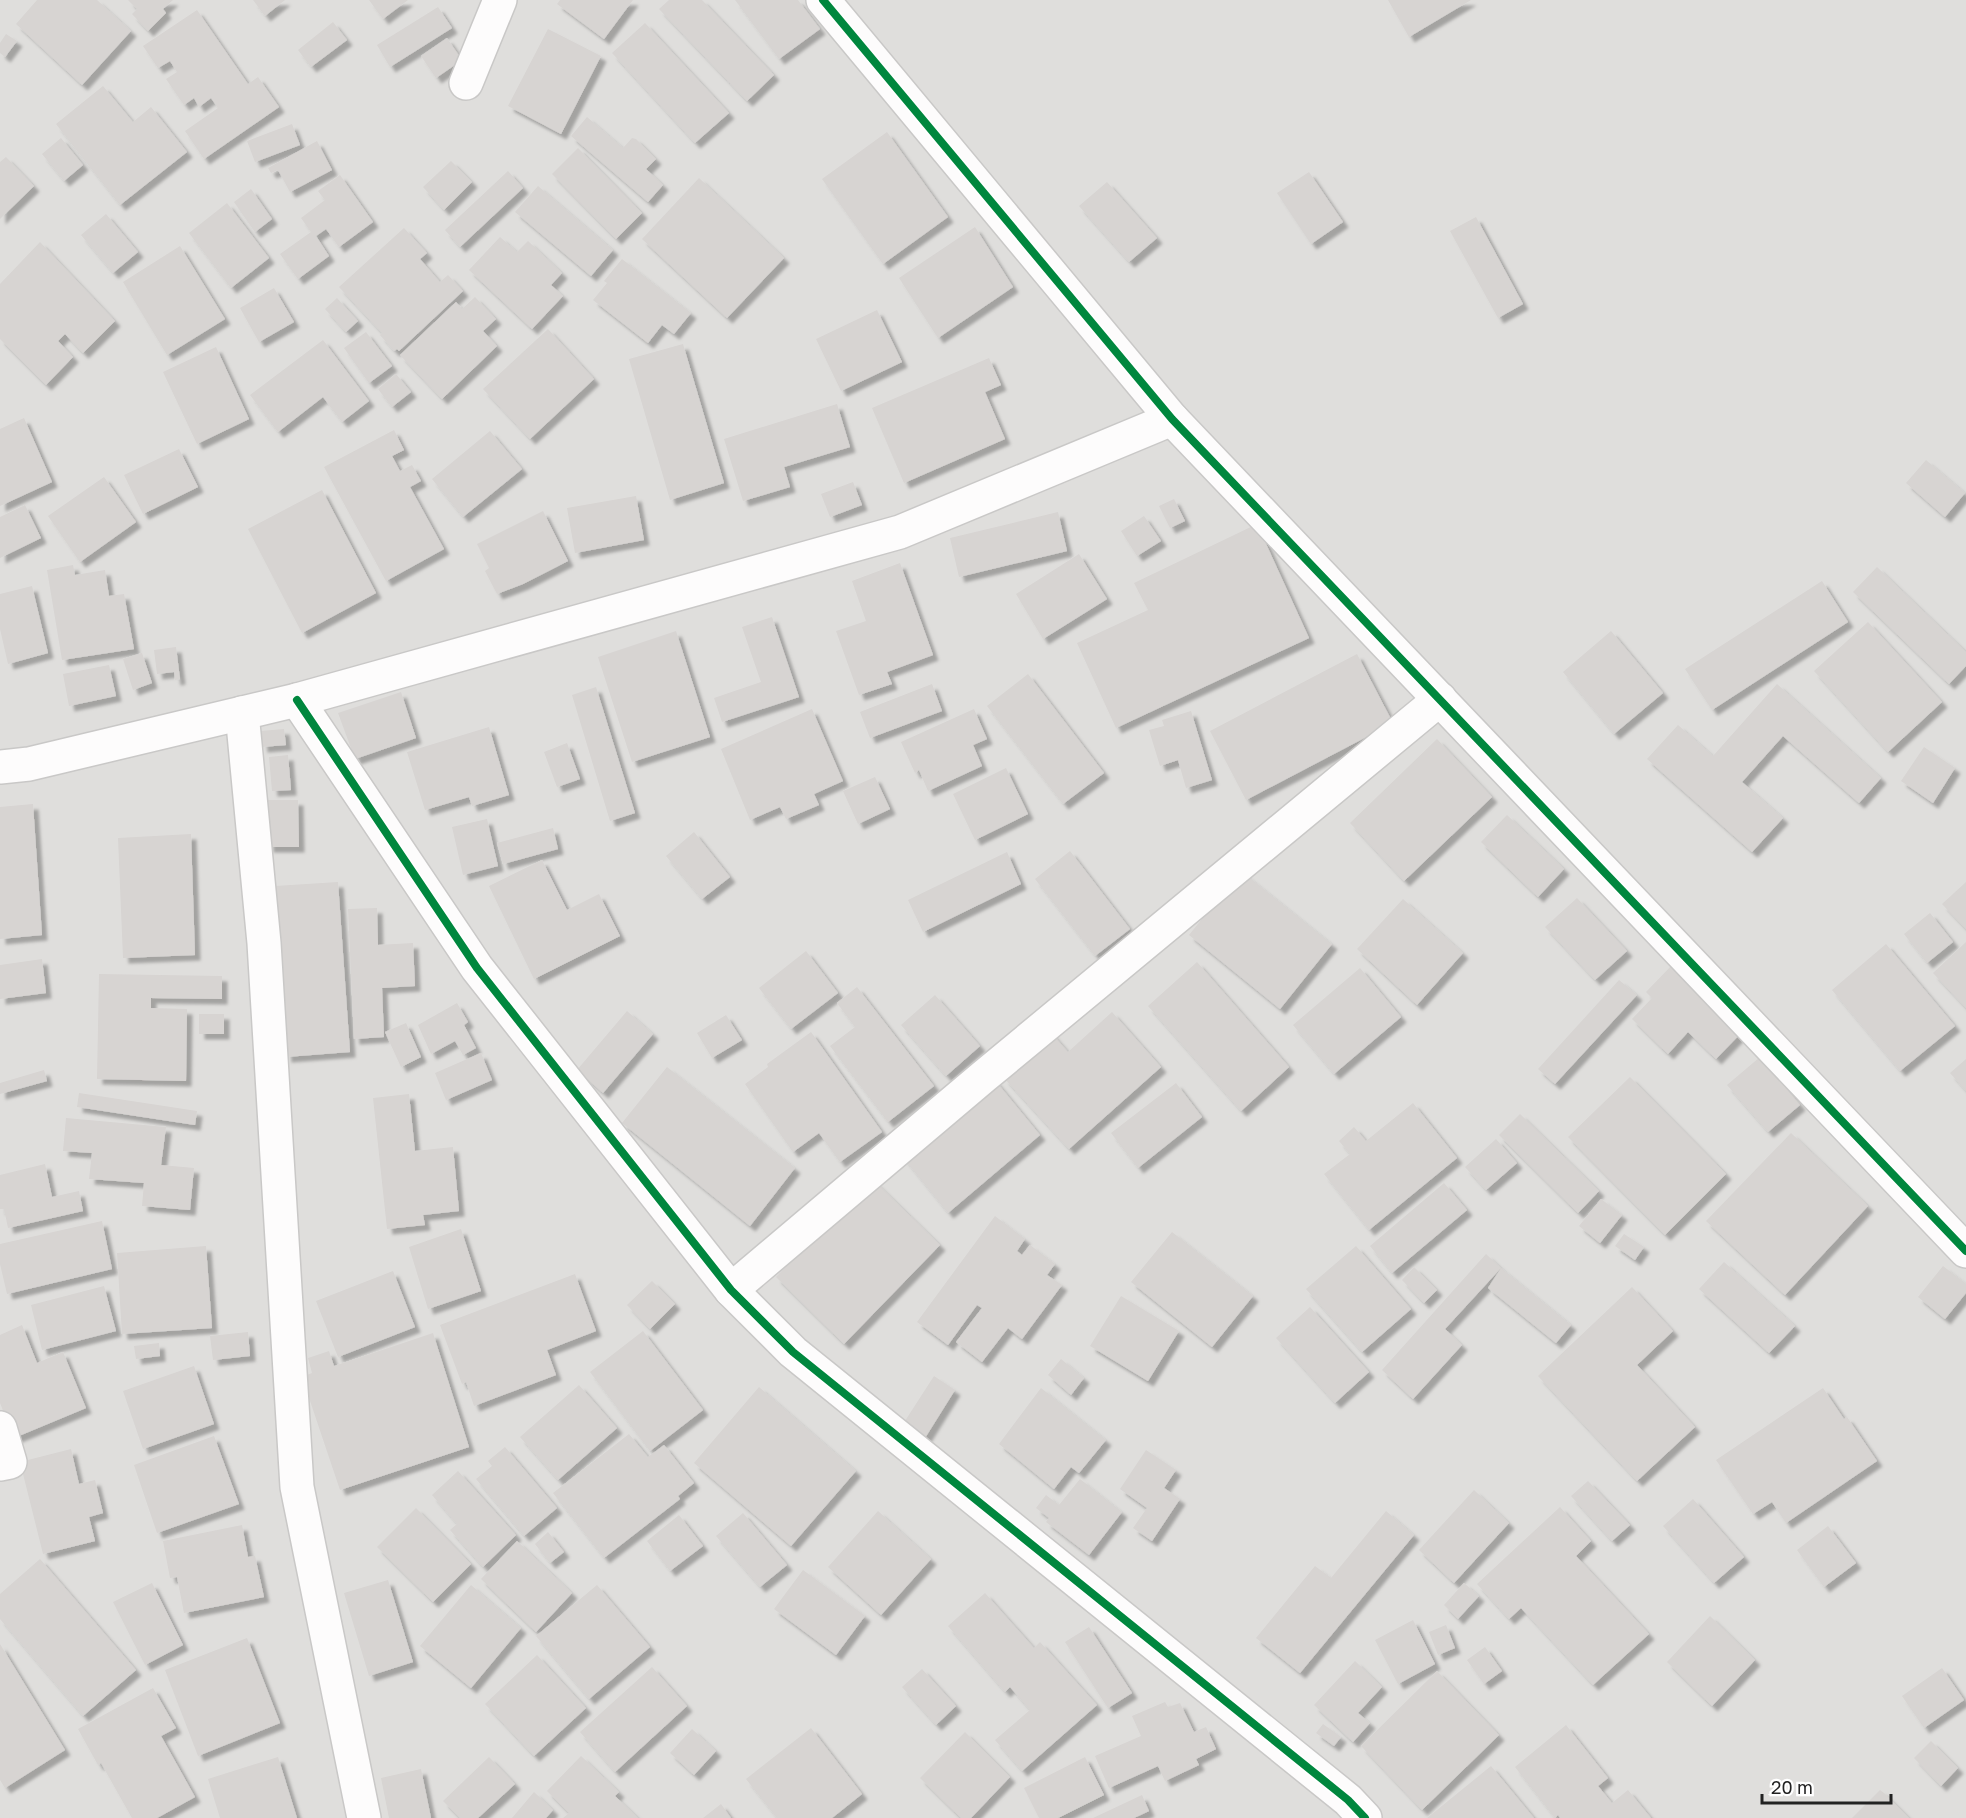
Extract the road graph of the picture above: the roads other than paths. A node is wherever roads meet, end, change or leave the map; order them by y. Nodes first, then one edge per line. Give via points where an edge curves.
1 (500, 0) edge
2 (823, 0) edge
3 (466, 83) dead end
4 (1172, 419) junction
5 (1440, 699) junction
6 (297, 700) junction
7 (242, 712) junction
8 (0, 767) edge
9 (1966, 1251) edge
10 (731, 1290) junction
11 (0, 1428) edge
12 (0, 1464) edge
13 (364, 1818) edge
14 (1365, 1818) edge

1 - 3 street
2 - 4 street
4 - 5 street
4 - 6 street via 900,532
5 - 9 street
5 - 10 street
6 - 7 street
6 - 10 street via 477,968
7 - 8 street via 29,764
7 - 13 street via 264,943 297,1487
10 - 14 street via 793,1352 1338,1792
11 - 12 street via 10,1462

